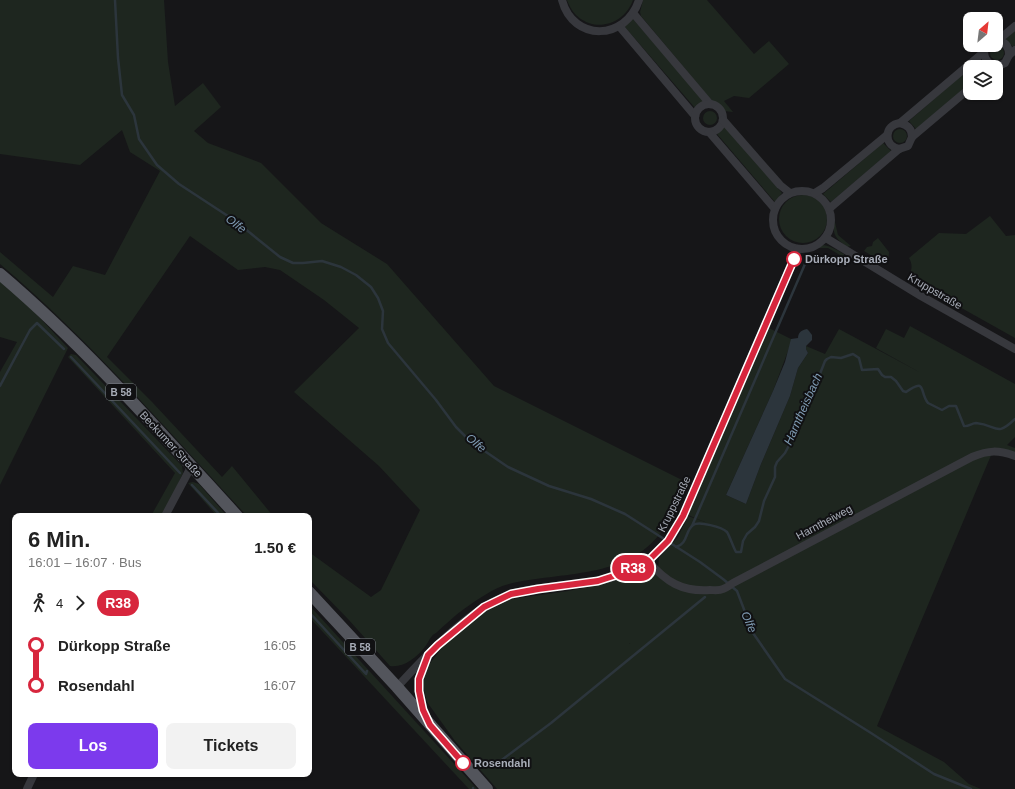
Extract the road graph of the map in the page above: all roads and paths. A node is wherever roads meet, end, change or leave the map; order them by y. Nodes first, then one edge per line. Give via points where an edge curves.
1 (562, 0) edge
2 (639, 0) edge
3 (633, 13) junction
4 (619, 26) junction
5 (1015, 26) edge
6 (1003, 36) edge
7 (1003, 43) edge
8 (983, 52) edge
9 (1012, 53) edge
10 (1003, 64) edge
11 (963, 94) edge
12 (710, 104) junction
13 (695, 116) junction
14 (723, 120) junction
15 (900, 123) junction
16 (709, 132) junction
17 (887, 135) junction
18 (912, 137) junction
19 (899, 149) junction
20 (790, 193) junction
21 (815, 193) junction
22 (830, 208) junction
23 (775, 209) junction
24 (826, 238) junction
25 (794, 248) junction
26 (0, 274) edge
27 (1015, 349) edge
28 (1015, 456) edge
29 (191, 467) junction
30 (167, 513) edge
31 (234, 513) edge
32 (648, 561) junction
33 (312, 595) edge
34 (428, 655) junction
35 (397, 687) junction
36 (430, 725) junction
37 (32, 777) edge
38 (26, 789) edge
39 (487, 789) edge

1 - 4 street via 566,12 583,27 605,31
2 - 3 street
3 - 4 street
3 - 12 street
4 - 13 street
5 - 6 street
7 - 9 street
8 - 15 street
9 - 10 street
11 - 18 street
12 - 13 street via 701,107
12 - 14 street via 721,111
13 - 16 street via 697,125
14 - 16 street via 718,128
14 - 20 street
15 - 17 street via 893,125
15 - 18 street via 910,128
16 - 23 street
17 - 19 street via 890,144
17 - 21 street
18 - 19 street via 908,146
19 - 22 street
20 - 21 street via 807,190
20 - 23 street via 781,199
21 - 22 street
22 - 24 street via 832,224
23 - 25 street via 774,230 780,239
24 - 25 street via 808,249
24 - 27 street, Kruppstraße via 920,296
25 - 32 street, Kruppstraße via 794,259 683,516 673,534
26 - 29 main road, Beckumer Straße / B 58 via 73,342
28 - 32 street, Harntheiweg via 990,451 972,457 722,590 701,591 670,582
29 - 30 street
29 - 31 main road, Beckumer Straße / B 58
32 - 34 street, Kruppstraße via 598,581 511,594 484,607
33 - 35 main road, B 58
34 - 35 street, Kruppstraße
34 - 36 street via 419,685 423,710
35 - 36 main road, B 58
36 - 39 main road, B 58
37 - 38 street

